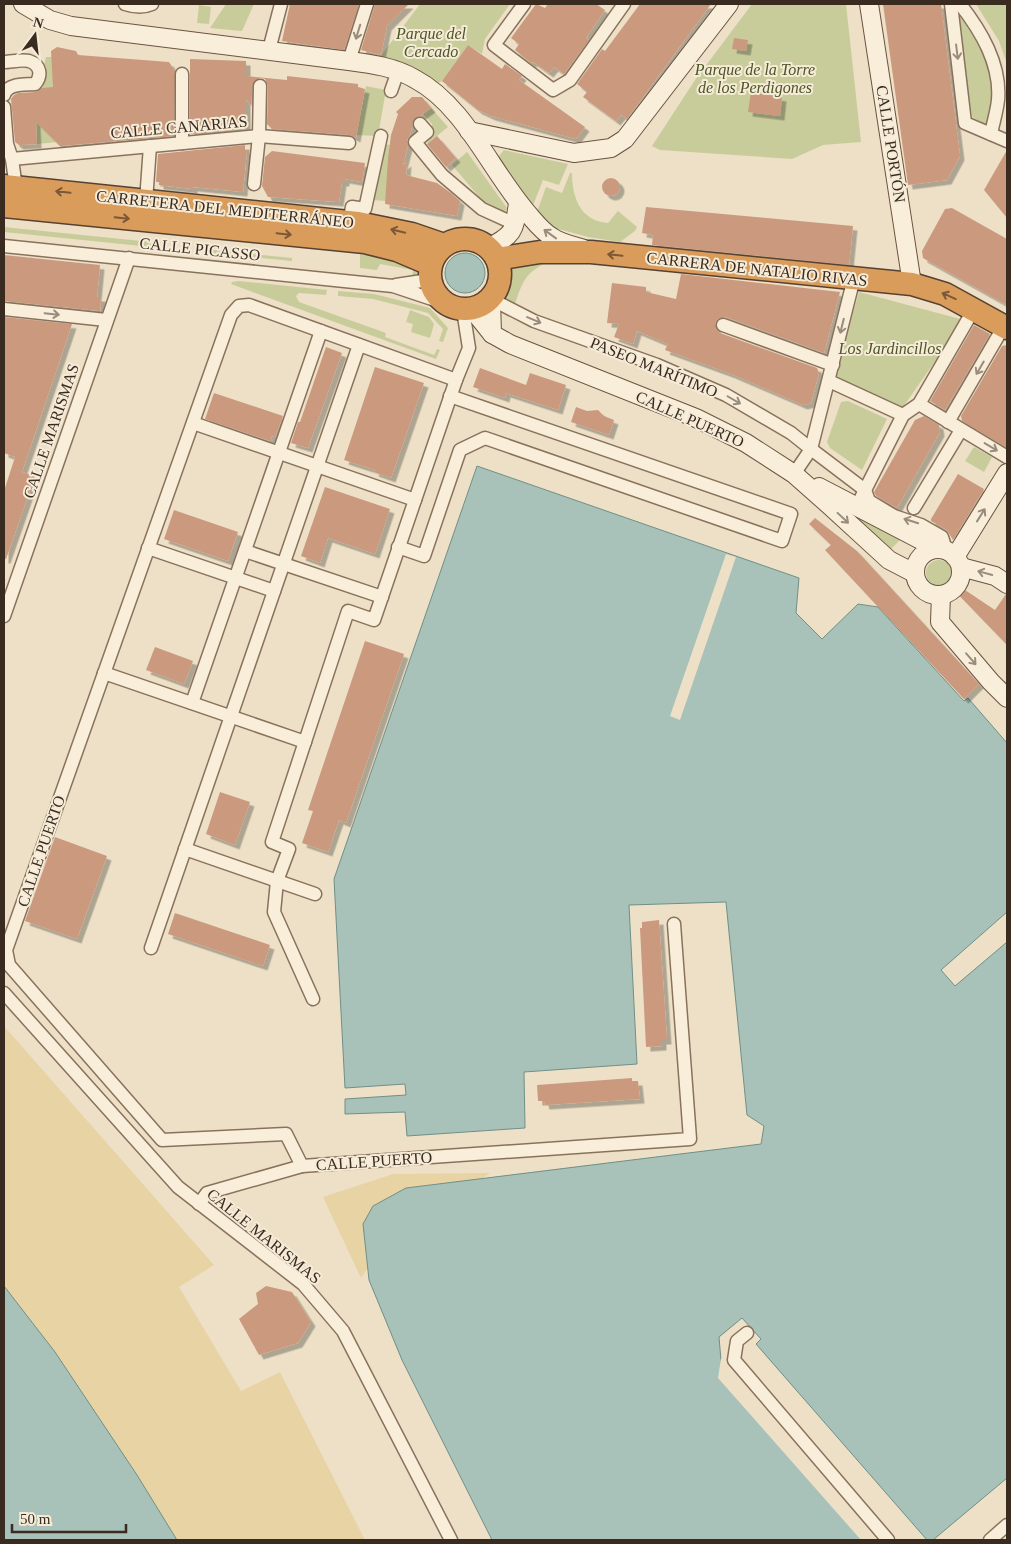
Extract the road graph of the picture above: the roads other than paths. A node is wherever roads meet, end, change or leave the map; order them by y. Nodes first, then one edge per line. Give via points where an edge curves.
1 (23, 4) edge
2 (152, 4) edge
3 (281, 4) edge
4 (367, 4) edge
5 (524, 4) edge
6 (624, 4) edge
7 (729, 4) edge
8 (870, 4) edge
9 (950, 4) edge
10 (960, 4) edge
11 (130, 5) edge
12 (269, 50) junction
13 (349, 61) junction
14 (4, 62) edge
15 (398, 71) junction
16 (182, 74) dead end
17 (260, 86) dead end
18 (391, 91) dead end
19 (4, 95) edge
20 (4, 107) edge
21 (420, 124) dead end
22 (469, 131) junction
23 (991, 134) junction
24 (259, 136) junction
25 (381, 136) dead end
26 (1007, 141) edge
27 (182, 143) junction
28 (349, 143) dead end
29 (150, 146) junction
30 (12, 159) junction
31 (254, 184) dead end
32 (10, 187) edge
33 (146, 201) junction
34 (518, 203) junction
35 (4, 206) edge
36 (349, 222) junction
37 (515, 224) junction
38 (444, 245) junction
39 (4, 246) edge
40 (591, 252) junction
41 (493, 254) junction
42 (129, 258) junction
43 (430, 272) junction
44 (854, 278) junction
45 (912, 284) junction
46 (393, 286) junction
47 (467, 305) junction
48 (4, 309) edge
49 (974, 309) junction
50 (106, 320) junction
51 (723, 324) dead end
52 (1006, 327) edge
53 (321, 331) junction
54 (359, 345) junction
55 (833, 365) junction
56 (456, 380) junction
57 (829, 381) junction
58 (450, 396) junction
59 (919, 404) junction
60 (903, 415) junction
61 (948, 422) junction
62 (193, 423) junction
63 (961, 430) junction
64 (811, 449) junction
65 (279, 453) junction
66 (1007, 457) edge
67 (318, 466) junction
68 (1007, 473) edge
69 (794, 474) junction
70 (865, 490) junction
71 (415, 500) junction
72 (856, 506) junction
73 (914, 508) dead end
74 (398, 547) junction
75 (148, 548) junction
76 (245, 551) junction
77 (950, 556) junction
78 (284, 564) junction
79 (914, 573) junction
80 (11, 576) edge
81 (236, 578) junction
82 (1007, 584) edge
83 (274, 591) junction
84 (941, 595) junction
85 (382, 597) junction
86 (4, 616) edge
87 (104, 673) junction
88 (1007, 698) edge
89 (192, 703) junction
90 (231, 717) junction
91 (305, 742) junction
92 (185, 849) junction
93 (277, 881) junction
94 (315, 894) dead end
95 (674, 924) dead end
96 (151, 948) dead end
97 (4, 993) edge
98 (313, 999) dead end
99 (302, 1166) junction
100 (199, 1204) junction
101 (747, 1333) dead end
102 (1007, 1525) edge
103 (451, 1540) edge
104 (888, 1540) edge
105 (990, 1540) edge

1 - 12 street via 50,20 71,26
2 - 11 street
3 - 12 street
4 -> 13 street
5 - 6 street via 494,45 553,90 570,80
7 - 22 street via 625,139 612,148 574,153
8 - 45 street, CALLE PORTÓN
9 -> 23 street via 965,123
10 - 23 street via 986,43 996,70 998,99
12 - 13 street
13 - 15 street
14 - 19 street via 28,61 40,72 35,84 11,86
15 - 18 street
15 - 22 street via 416,79 440,97
16 - 27 street
17 - 24 street
20 - 30 street via 7,144
21 - 37 street via 427,132 415,142 442,175 482,209
22 - 34 street
23 - 26 street
24 - 27 street, CALLE CANARIAS
24 - 28 street, CALLE CANARIAS
24 - 31 street
25 - 36 street via 365,209 352,207
27 - 29 street, CALLE CANARIAS
29 - 30 street, CALLE CANARIAS
29 - 33 street
30 - 32 street
33 -> 32 highway, CARRETERA DEL MEDITERRÁNEO
33 - 36 highway, CARRETERA DEL MEDITERRÁNEO
34 - 37 street
40 -> 34 street via 552,237
35 -> 43 highway, CARRETERA DEL MEDITERRÁNEO via 365,242 397,250
38 -> 36 highway, CARRETERA DEL MEDITERRÁNEO via 412,234
37 - 41 street
38 - 41 highway via 468,239 479,242
38 - 43 highway via 437,252
39 - 42 street, CALLE PICASSO
40 - 41 highway, CARRERA DE NATALIO RIVAS
44 -> 40 highway, CARRERA DE NATALIO RIVAS
41 - 47 highway via 500,269 497,290
42 - 46 street, CALLE PICASSO
42 - 50 street, CALLE MARISMAS
43 - 46 street
43 - 47 highway via 433,291
44 - 45 highway, CARRERA DE NATALIO RIVAS
44 -> 55 street
49 -> 45 highway, CARRERA DE NATALIO RIVAS via 946,294
46 - 47 street, PASEO MARÍTIMO
47 - 56 street via 469,348
47 -> 64 street, PASEO MARÍTIMO via 534,321 657,365 726,395 791,433
47 - 69 street, CALLE PUERTO via 492,334 510,344 696,418 746,443
48 -> 50 street
49 - 52 highway, CARRERA DE NATALIO RIVAS
49 - 59 street
50 - 80 street, CALLE MARISMAS
51 - 55 street
52 -> 61 street
53 - 54 street, CALLE PUERTO
53 - 62 street, CALLE PUERTO via 249,305 239,306 231,315
53 - 65 street
54 - 56 street, CALLE PUERTO
54 - 67 street
55 - 57 street
56 - 58 street
57 - 60 street
57 - 64 street
58 - 71 street
58 - 74 street via 791,514 782,541 484,438 460,450 424,556
59 - 60 street
59 - 61 street
60 - 70 street
61 - 63 street
62 - 65 street
62 - 75 street, CALLE PUERTO
63 -> 66 street
63 - 73 street
64 - 69 street
64 - 70 street, PASEO MARÍTIMO
65 - 67 street
65 - 76 street
67 - 71 street
67 - 78 street
77 -> 68 street
69 - 72 street
69 -> 79 street, CALLE PUERTO via 889,560
70 - 72 street
77 -> 70 street, PASEO MARÍTIMO via 942,536 894,516 869,501
71 - 74 street
72 - 77 street
74 - 85 street
75 - 81 street
75 - 87 street, CALLE PUERTO
76 - 78 street
76 - 81 street
77 - 79 street via 931,549 918,559
82 -> 77 street
77 - 84 street via 961,574 959,582
78 - 83 street
78 - 85 street
79 - 84 street via 920,588 926,593
80 - 86 street, CALLE MARISMAS
81 - 83 street
81 - 89 street
83 - 90 street
84 -> 88 street via 940,622
85 - 91 street via 374,620 348,611
87 - 89 street
87 - 99 street, CALLE PUERTO via 6,950 9,965 162,1140 286,1134
89 - 90 street
90 - 91 street
90 - 92 street
91 - 93 street via 272,842 289,849
92 - 93 street
92 - 96 street
93 - 94 street
93 - 98 street via 274,912
95 - 99 street, CALLE PUERTO via 690,1139
97 - 100 street, CALLE MARISMAS via 178,1187
99 - 100 street via 208,1193
100 - 103 street, CALLE MARISMAS via 303,1284 343,1331
101 - 104 street via 737,1341 734,1360
102 - 105 street

